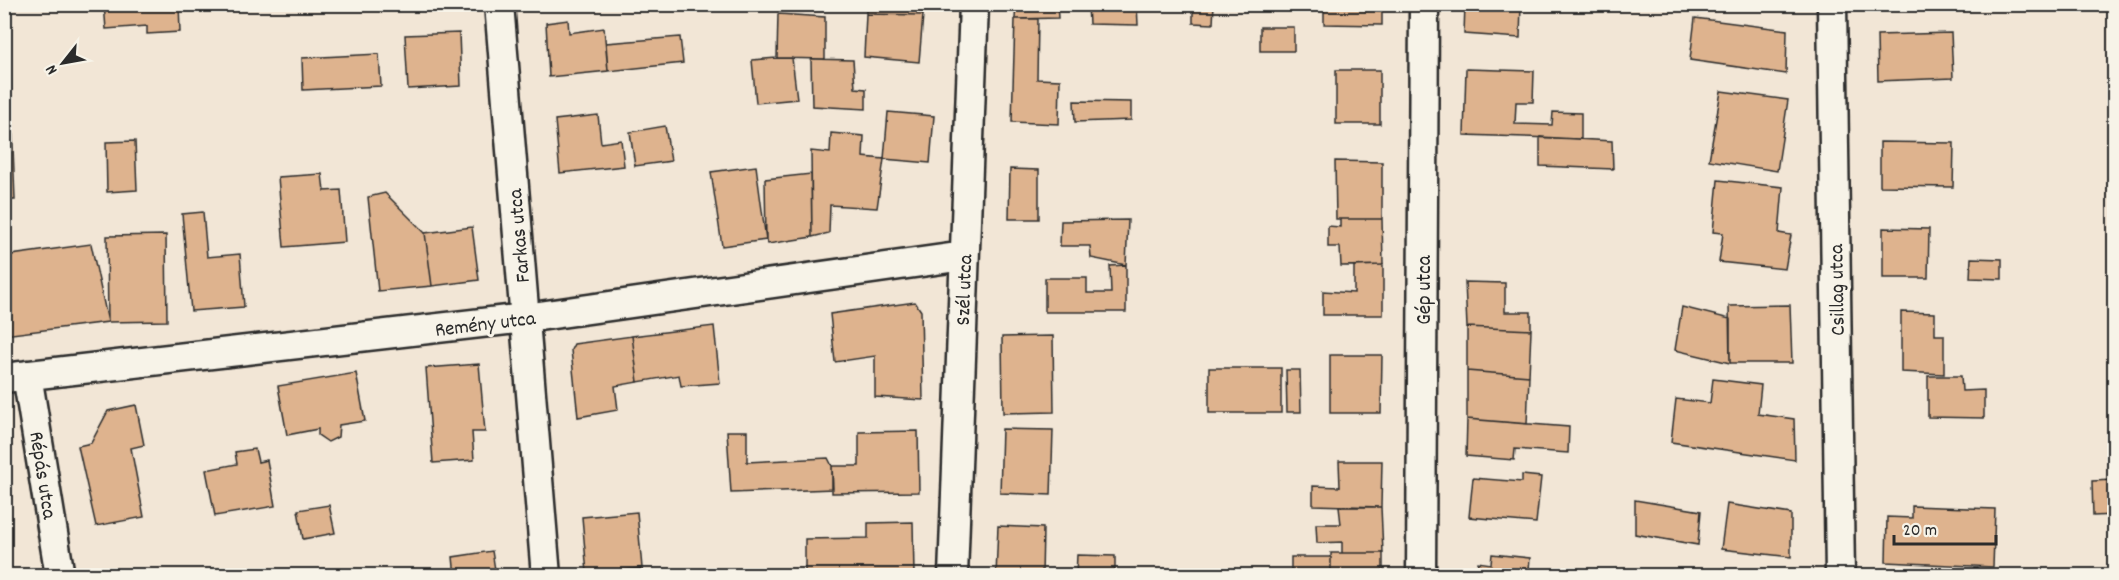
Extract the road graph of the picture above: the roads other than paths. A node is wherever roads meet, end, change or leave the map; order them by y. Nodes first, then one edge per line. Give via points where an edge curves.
1 (499, 4) edge
2 (974, 4) edge
3 (1424, 4) edge
4 (1832, 4) edge
5 (964, 256) junction
6 (525, 318) junction
7 (16, 376) edge
8 (60, 576) edge
9 (546, 576) edge
10 (953, 576) edge
11 (1421, 576) edge
12 (1840, 576) edge

1 - 6 street, Farkas utca
2 - 5 street, Szél utca
3 - 11 street, Gép utca
4 - 12 street, Csillag utca
5 - 6 street, Remény utca
5 - 10 street, Szél utca
6 - 7 street, Remény utca
6 - 9 street, Farkas utca
7 - 8 street, Répás utca

